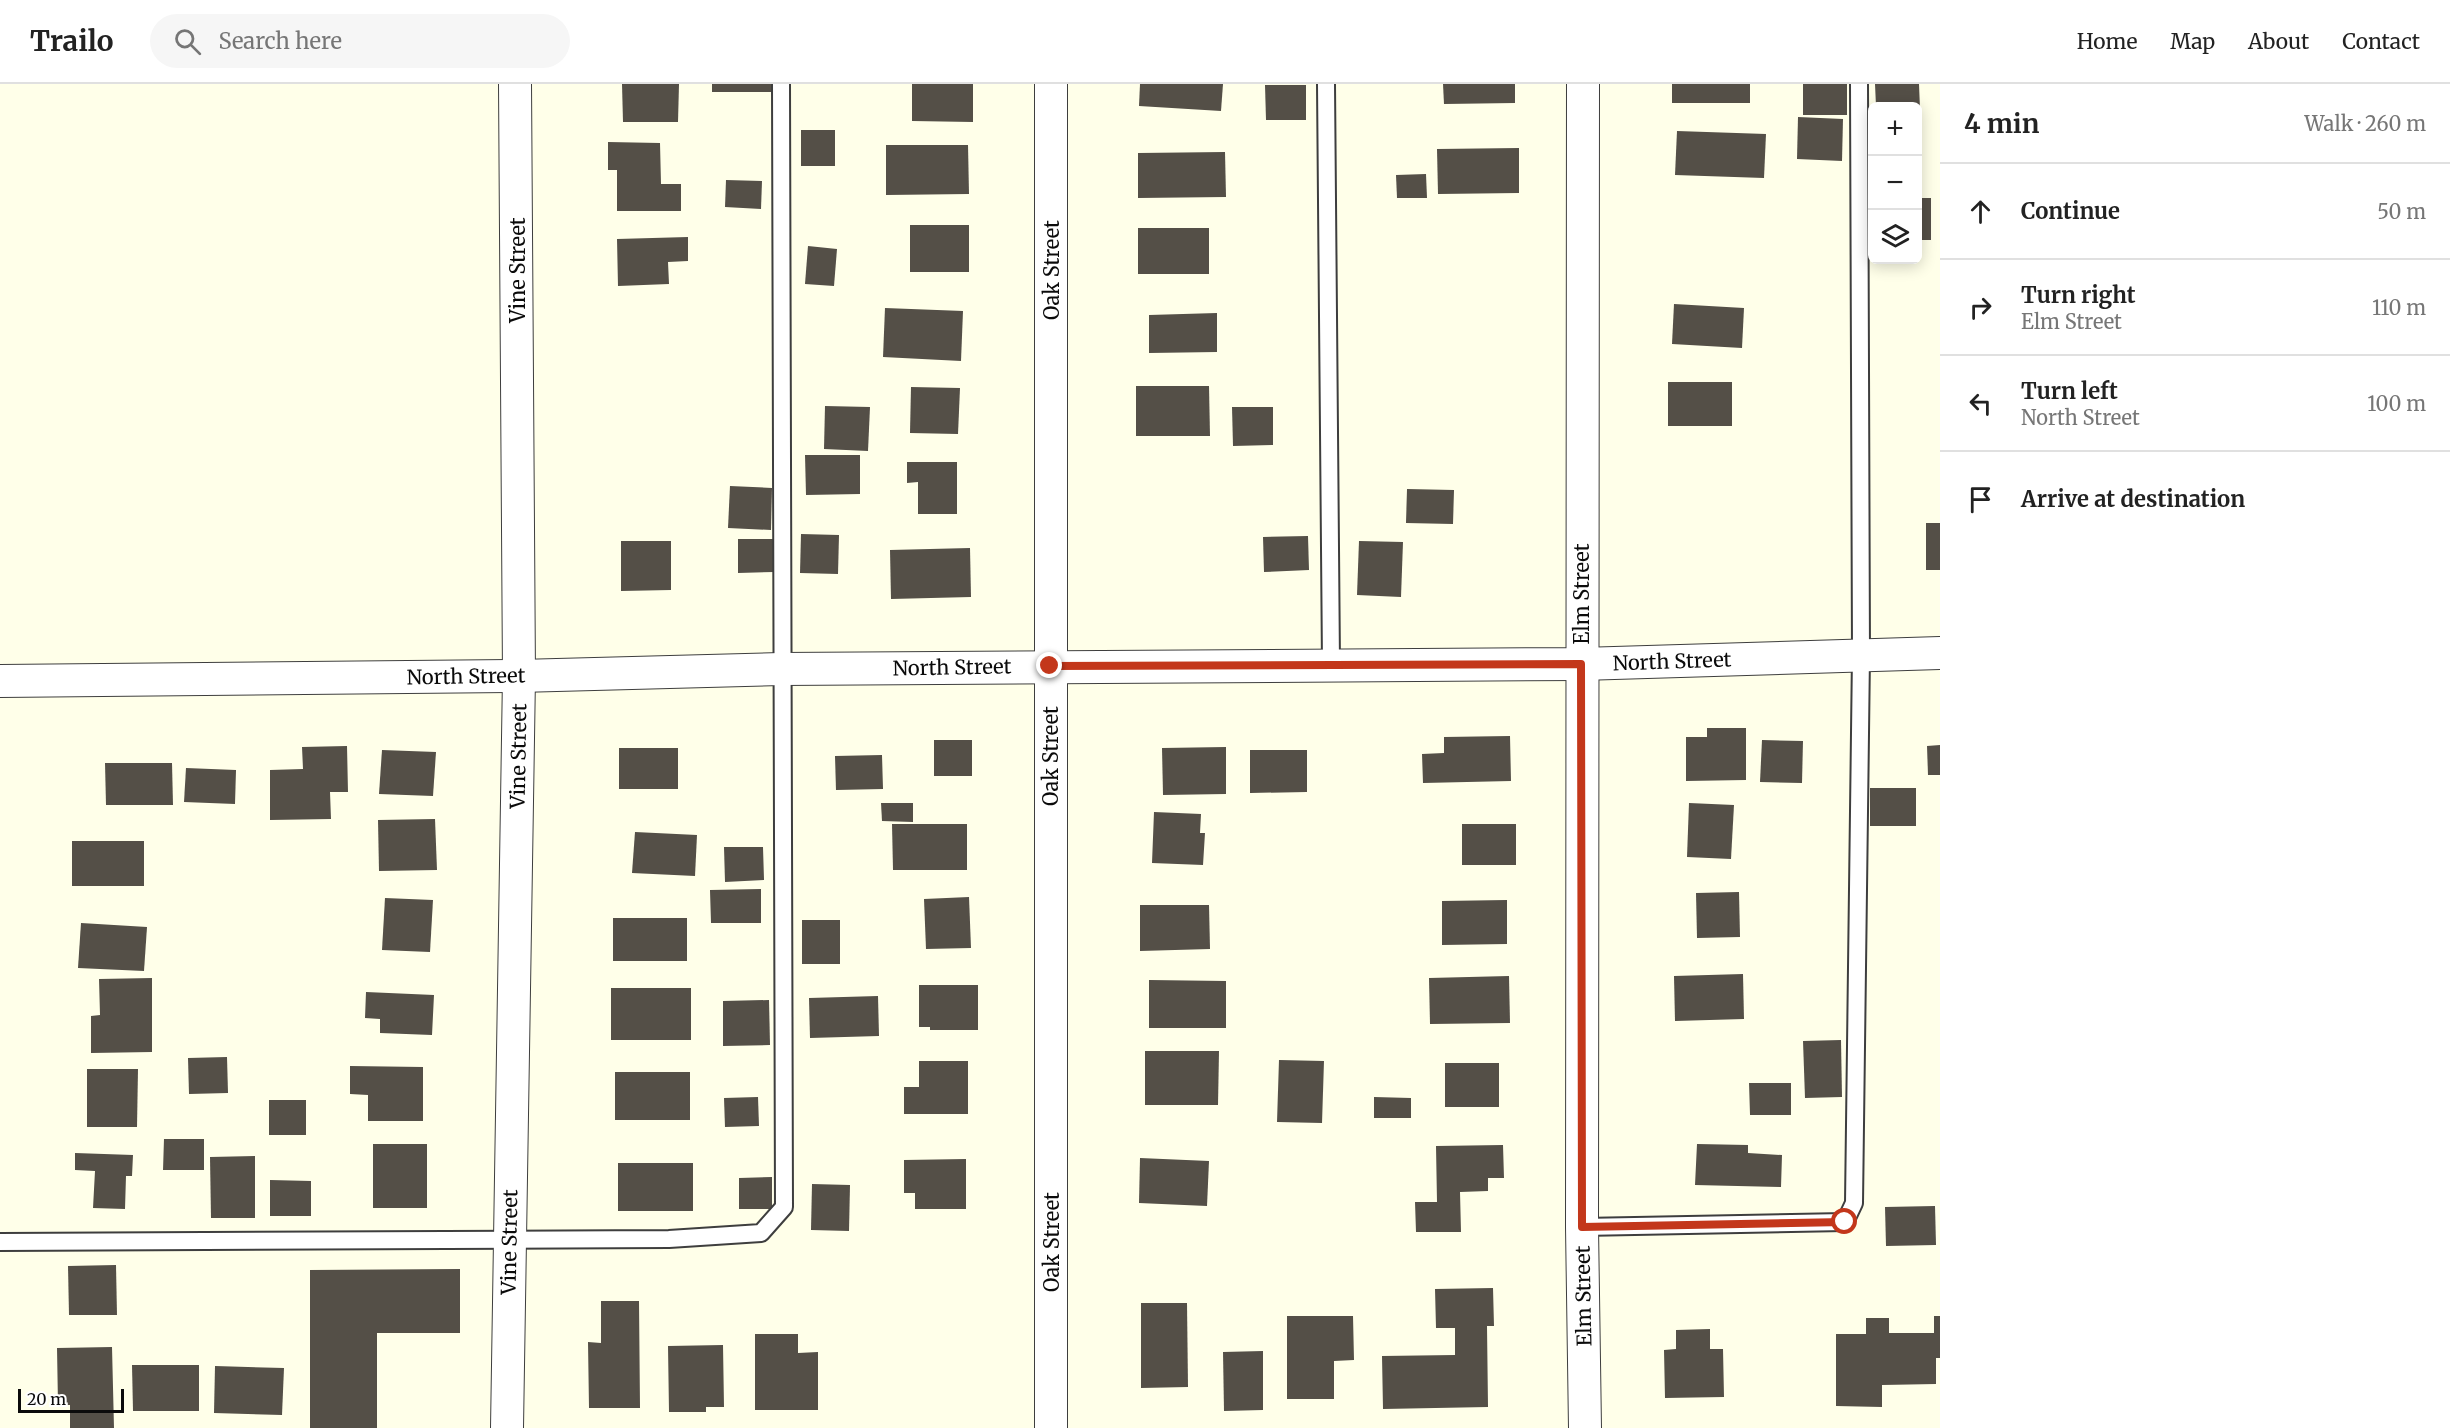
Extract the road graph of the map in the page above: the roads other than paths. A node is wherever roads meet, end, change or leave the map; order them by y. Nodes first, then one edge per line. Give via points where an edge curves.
1 (515, 84) edge
2 (781, 84) edge
3 (1051, 84) edge
4 (1326, 84) edge
5 (1583, 84) edge
6 (1860, 84) edge
7 (1940, 653) edge
8 (1861, 655) junction
9 (1331, 664) junction
10 (1581, 664) junction
11 (1050, 666) junction
12 (782, 669) junction
13 (519, 676) junction
14 (0, 681) edge
15 (1582, 1227) junction
16 (509, 1240) junction
17 (0, 1242) edge
18 (507, 1428) edge
19 (1051, 1428) edge
20 (1585, 1428) edge

1 - 13 street, Vine Street
2 - 12 lane
3 - 11 street, Oak Street
4 - 9 lane
5 - 10 street, Elm Street
6 - 8 lane
7 - 8 street, North Street
8 - 10 street, North Street
8 - 15 lane via 1854,1203 1845,1222
9 - 10 street, North Street
9 - 11 street, North Street
10 - 15 street, Elm Street
11 - 12 street, North Street
11 - 19 street, Oak Street
12 - 13 street, North Street
12 - 16 lane via 784,1207 761,1233 669,1239
13 - 14 street, North Street
13 - 16 street, Vine Street
15 - 20 street, Elm Street
16 - 17 lane
16 - 18 street, Vine Street

